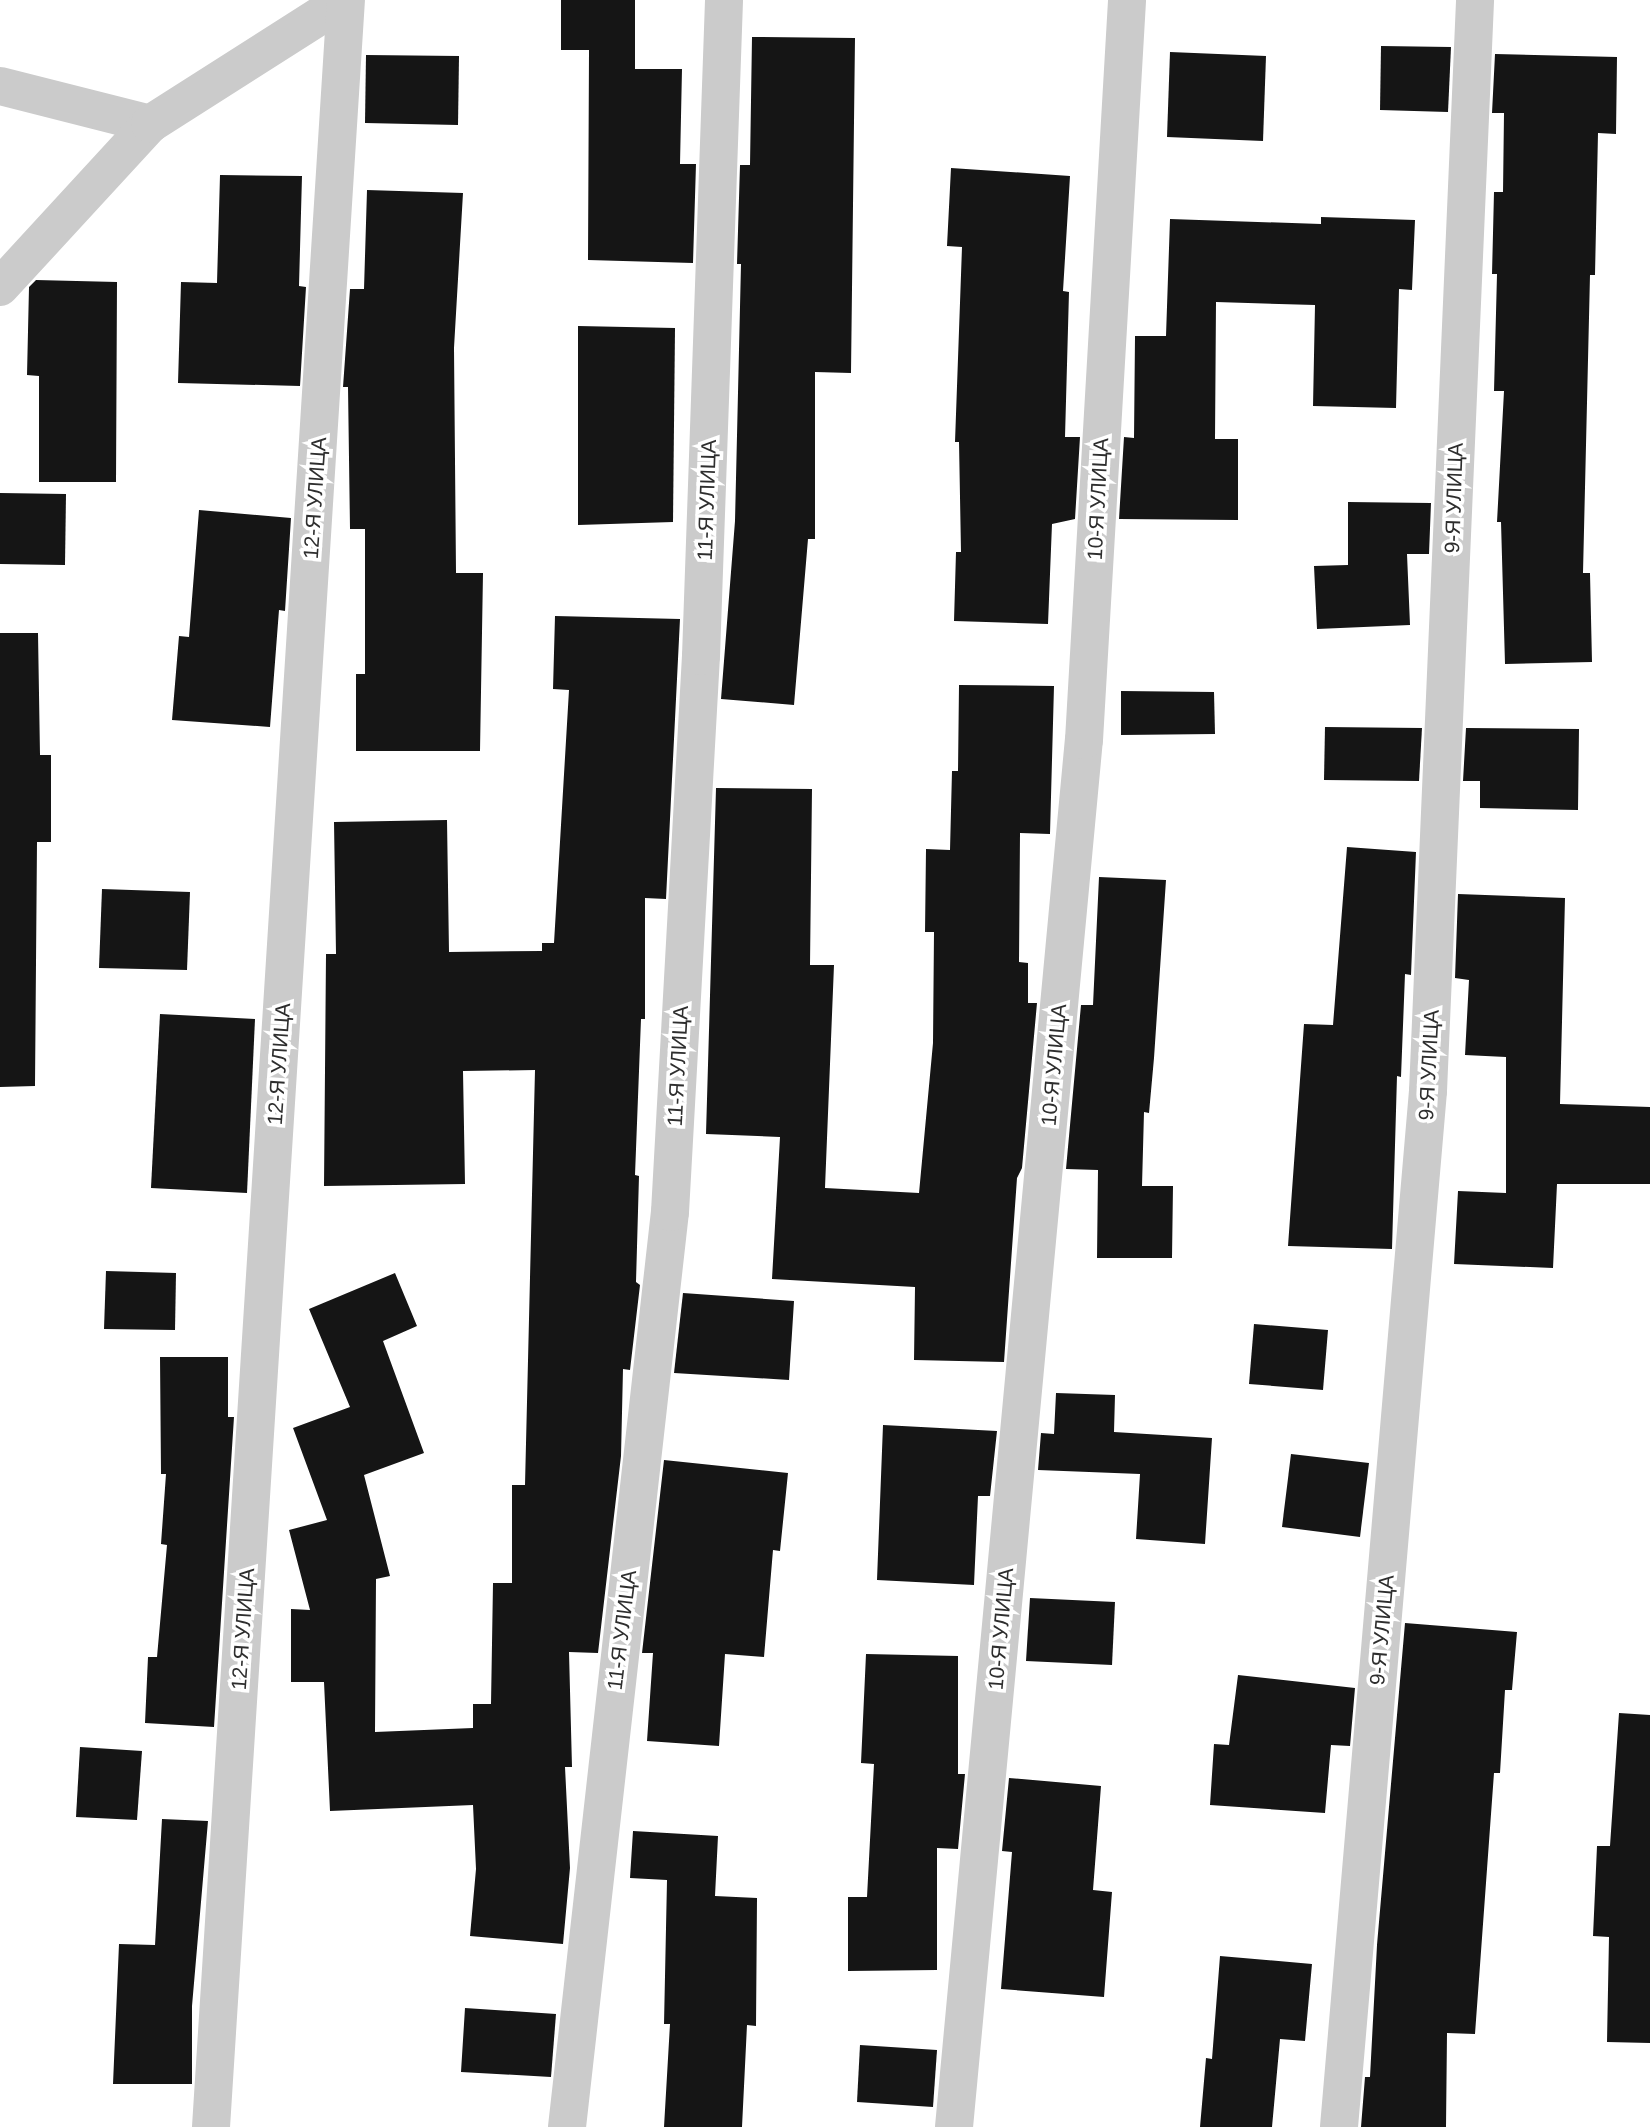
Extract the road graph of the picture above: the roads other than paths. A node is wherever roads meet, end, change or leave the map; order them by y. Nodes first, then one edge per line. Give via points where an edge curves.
1 (346, 0) edge
2 (724, 0) edge
3 (1127, 0) edge
4 (1475, 0) edge
5 (0, 86) edge
6 (150, 124) junction
7 (0, 287) edge
8 (211, 2127) edge
9 (567, 2127) edge
10 (954, 2127) edge
11 (1339, 2127) edge

1 - 6 street
1 - 8 street, 12-Я УЛИЦА
2 - 9 street, 11-Я УЛИЦА via 701,656 670,1212
3 - 10 street, 10-Я УЛИЦА via 1084,740
4 - 11 street, 9-Я УЛИЦА via 1429,1091
5 - 6 street
6 - 7 street

